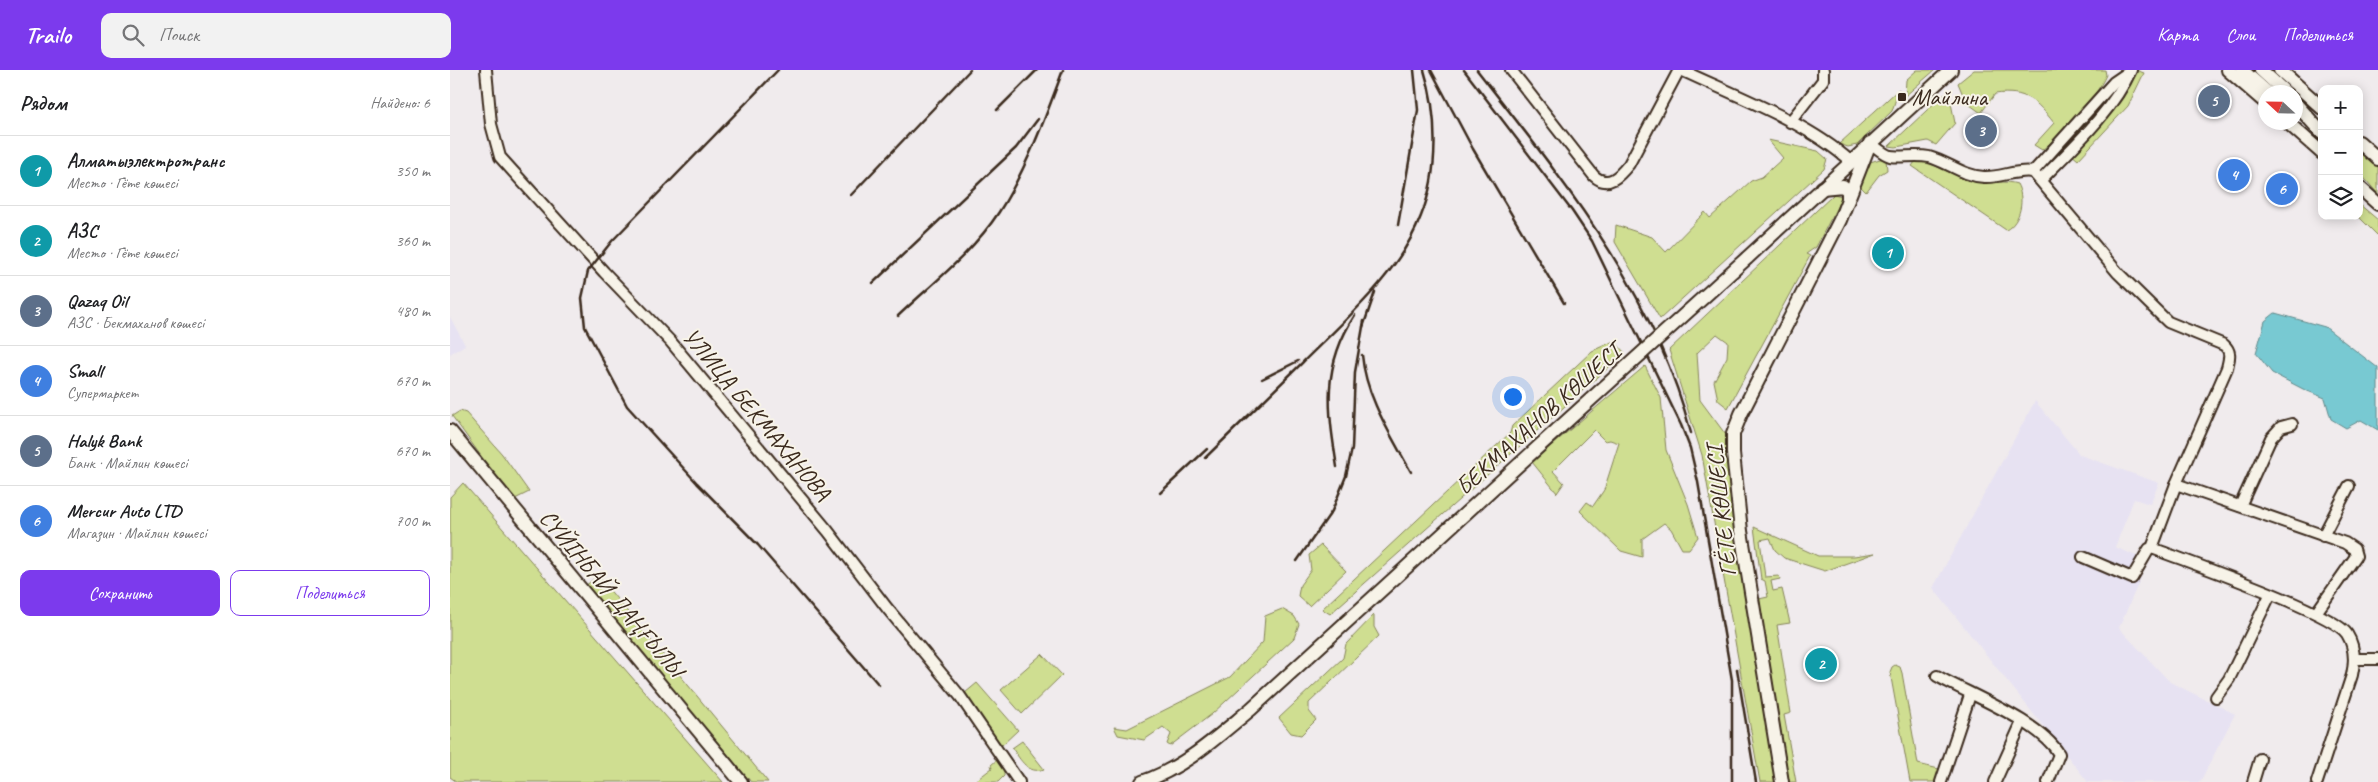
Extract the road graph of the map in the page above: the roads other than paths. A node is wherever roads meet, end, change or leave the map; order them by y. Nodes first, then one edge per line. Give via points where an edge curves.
1 (486, 70) edge
2 (1511, 70) edge
3 (1680, 70) edge
4 (1823, 70) edge
5 (1951, 70) edge
6 (2131, 70) edge
7 (2228, 70) edge
8 (2242, 70) edge
9 (2261, 70) edge
10 (2281, 70) edge
11 (2259, 85) edge
12 (2277, 85) edge
13 (2258, 96) edge
14 (2318, 104) edge
15 (2303, 112) edge
16 (1790, 122) junction
17 (2303, 127) edge
18 (2296, 130) edge
19 (2319, 130) edge
20 (1870, 143) junction
21 (2318, 143) edge
22 (2363, 146) edge
23 (2318, 149) edge
24 (2378, 159) edge
25 (1850, 161) junction
26 (2034, 172) junction
27 (2042, 180) junction
28 (1822, 188) junction
29 (2363, 189) edge
30 (1848, 200) junction
31 (2378, 204) edge
32 (2292, 424) dead end
33 (450, 431) edge
34 (2176, 484) junction
35 (2349, 486) dead end
36 (2240, 506) junction
37 (2323, 536) junction
38 (2152, 548) junction
39 (2083, 557) dead end
40 (2270, 595) junction
41 (2316, 613) junction
42 (2355, 659) junction
43 (2378, 659) edge
44 (1937, 676) dead end
45 (1970, 695) junction
46 (2216, 697) dead end
47 (2022, 722) junction
48 (2260, 759) dead end
49 (741, 782) edge
50 (1019, 782) edge
51 (1142, 782) edge
52 (1782, 782) edge
53 (1941, 782) edge
54 (1995, 782) edge
55 (2048, 782) edge
56 (2253, 782) edge
57 (2317, 782) edge

1 - 50 street, УЛИЦА БЕКМАХАНОВА via 491,124 500,158 678,349 960,696
2 - 3 street via 1594,176 1609,182 1618,178 1629,164
3 - 16 street
4 - 16 street via 1823,80
5 - 20 main road, БЕКМАХАНОВ КӨШЕСІ
6 - 26 street via 2114,82
6 - 27 street via 2123,89
7 - 13 main road
8 - 11 main road
9 - 12 main road
10 - 14 main road
15 - 19 main road
16 - 25 street via 1841,152
17 - 21 main road
18 - 23 main road
20 - 25 main road, БЕКМАХАНОВ КӨШЕСІ
20 - 26 street via 1890,156 1930,157 1981,177 1995,178 2027,170
20 - 30 main road, ГЁТЕ КӨШЕСІ
22 - 24 main road
25 - 28 main road, БЕКМАХАНОВ КӨШЕСІ
26 - 27 street
27 - 34 street via 2118,273 2168,322 2228,349 2227,368
28 - 30 main road via 1843,186 1848,191
28 - 51 main road, БЕКМАХАНОВ КӨШЕСІ, bridge via 1250,709 1200,751
29 - 31 main road
30 - 52 main road, ГЁТЕ КӨШЕСІ via 1741,414 1732,444 1742,531
32 - 36 street via 2281,427 2271,438
33 - 49 main road, СҮЙІНБАЙ ДАҢҒЫЛЫ
34 - 36 street
34 - 38 street
35 - 37 street
36 - 37 street
37 - 41 street via 2346,543 2354,549 2356,556
38 - 39 street via 2132,578
38 - 40 street
40 - 41 street
40 - 46 street via 2229,679
41 - 42 street via 2347,634
42 - 43 street
42 - 57 street
44 - 45 street
45 - 47 street
45 - 53 street
47 - 54 street
47 - 55 street via 2045,737 2059,754
48 - 56 street

